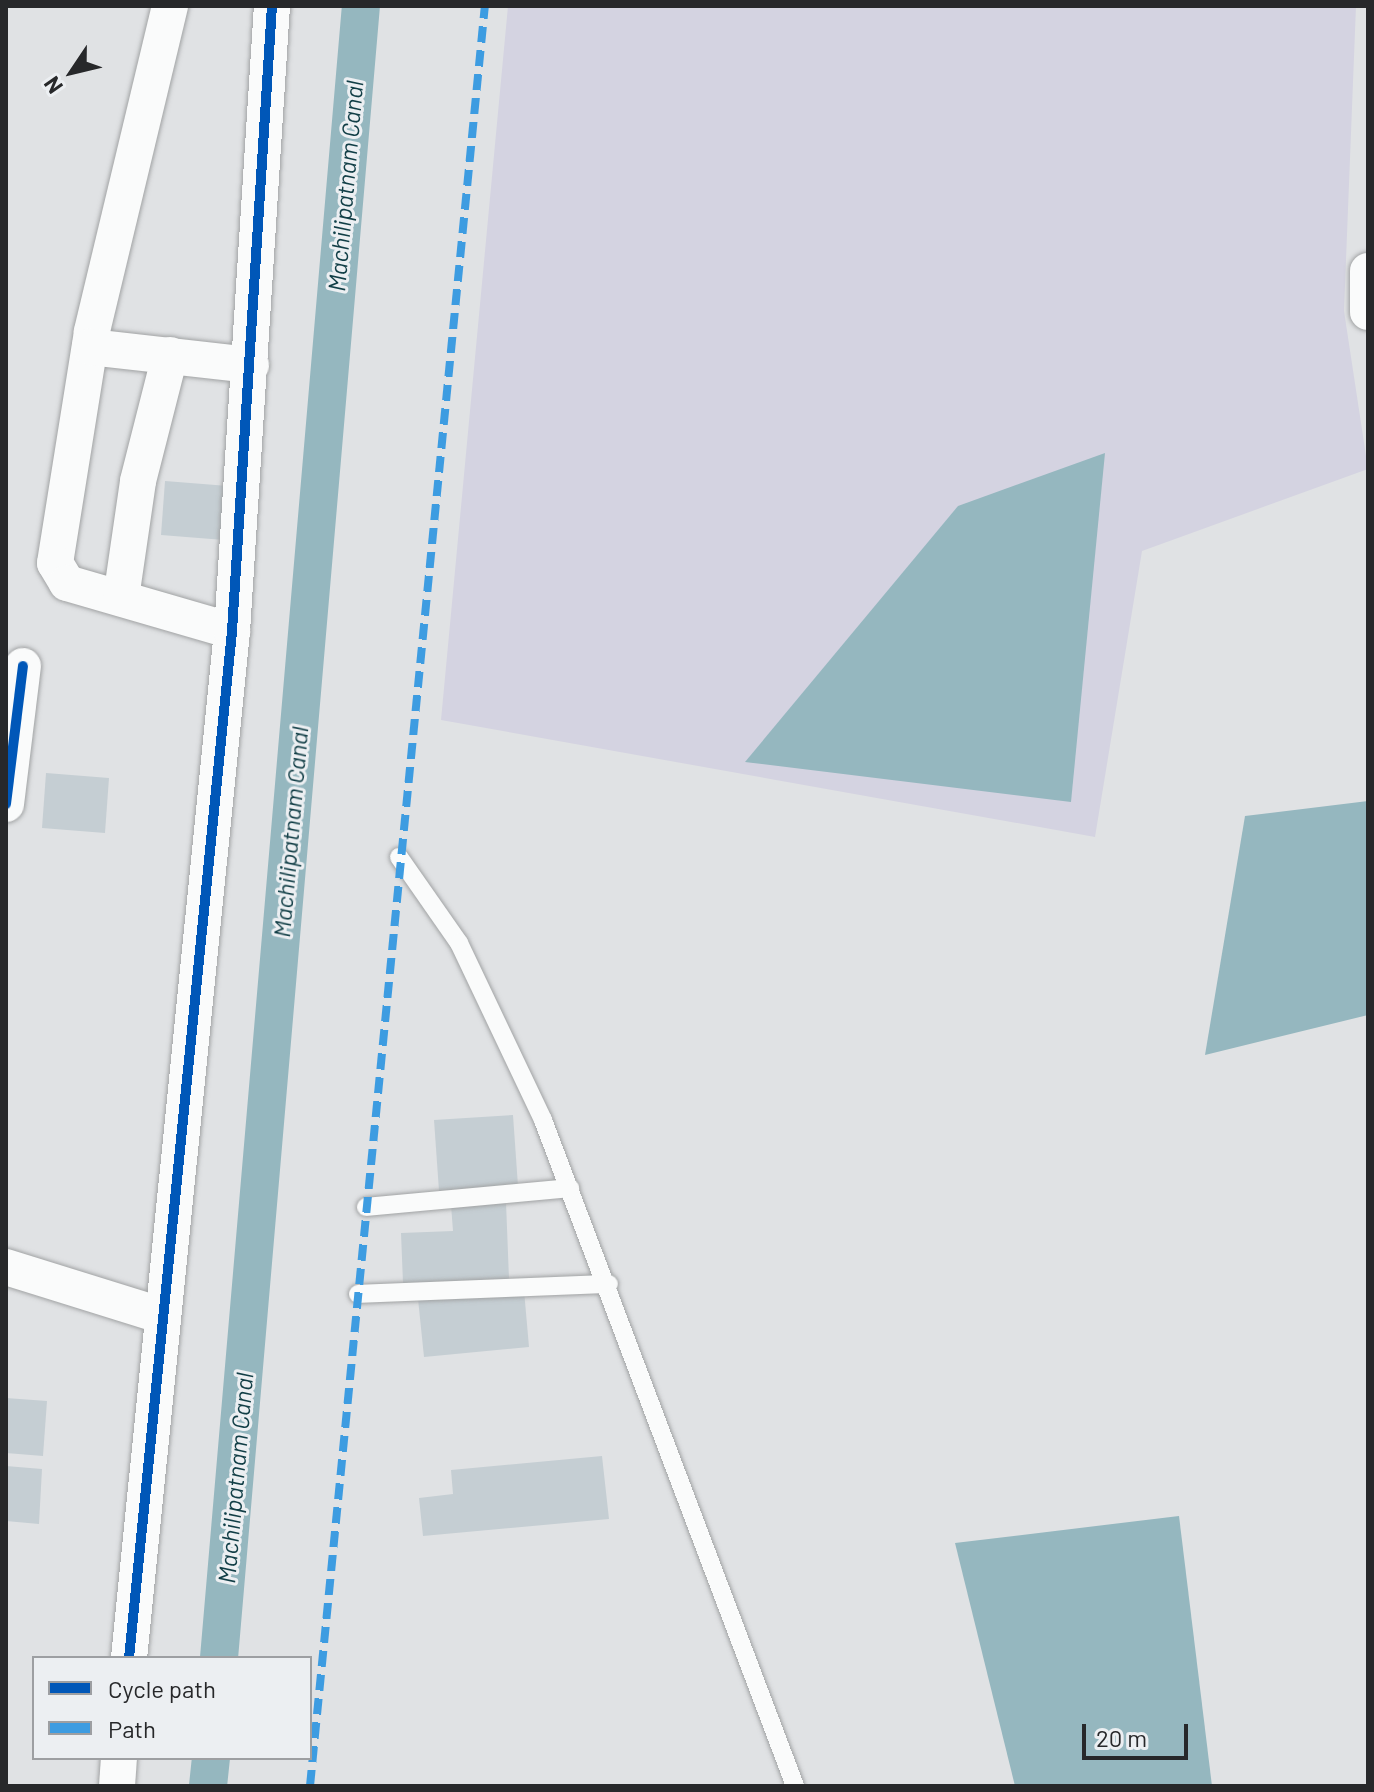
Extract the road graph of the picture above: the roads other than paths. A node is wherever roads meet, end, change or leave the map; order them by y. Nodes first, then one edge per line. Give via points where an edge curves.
1 (170, 6) edge
2 (272, 6) edge
3 (1368, 271) edge
4 (1368, 312) edge
5 (90, 347) junction
6 (170, 355) junction
7 (251, 365) junction
8 (121, 598) junction
9 (232, 631) junction
10 (23, 666) dead end
11 (6, 804) edge
12 (399, 857) dead end
13 (570, 1188) junction
14 (366, 1207) dead end
15 (6, 1267) edge
16 (609, 1284) junction
17 (358, 1294) dead end
18 (160, 1315) junction
19 (129, 1656) edge
20 (119, 1760) edge
21 (117, 1786) edge
22 (795, 1786) edge

1 - 5 street
2 - 7 street
3 - 4 street
5 - 6 street
5 - 8 street via 55,563 67,583
6 - 7 street
6 - 8 street via 138,481
7 - 9 street
8 - 9 street
9 - 18 street
10 - 11 street
12 - 13 lane via 494,1010
13 - 14 lane
13 - 16 lane
15 - 18 street
16 - 17 lane
16 - 22 lane
18 - 19 street
20 - 21 street

